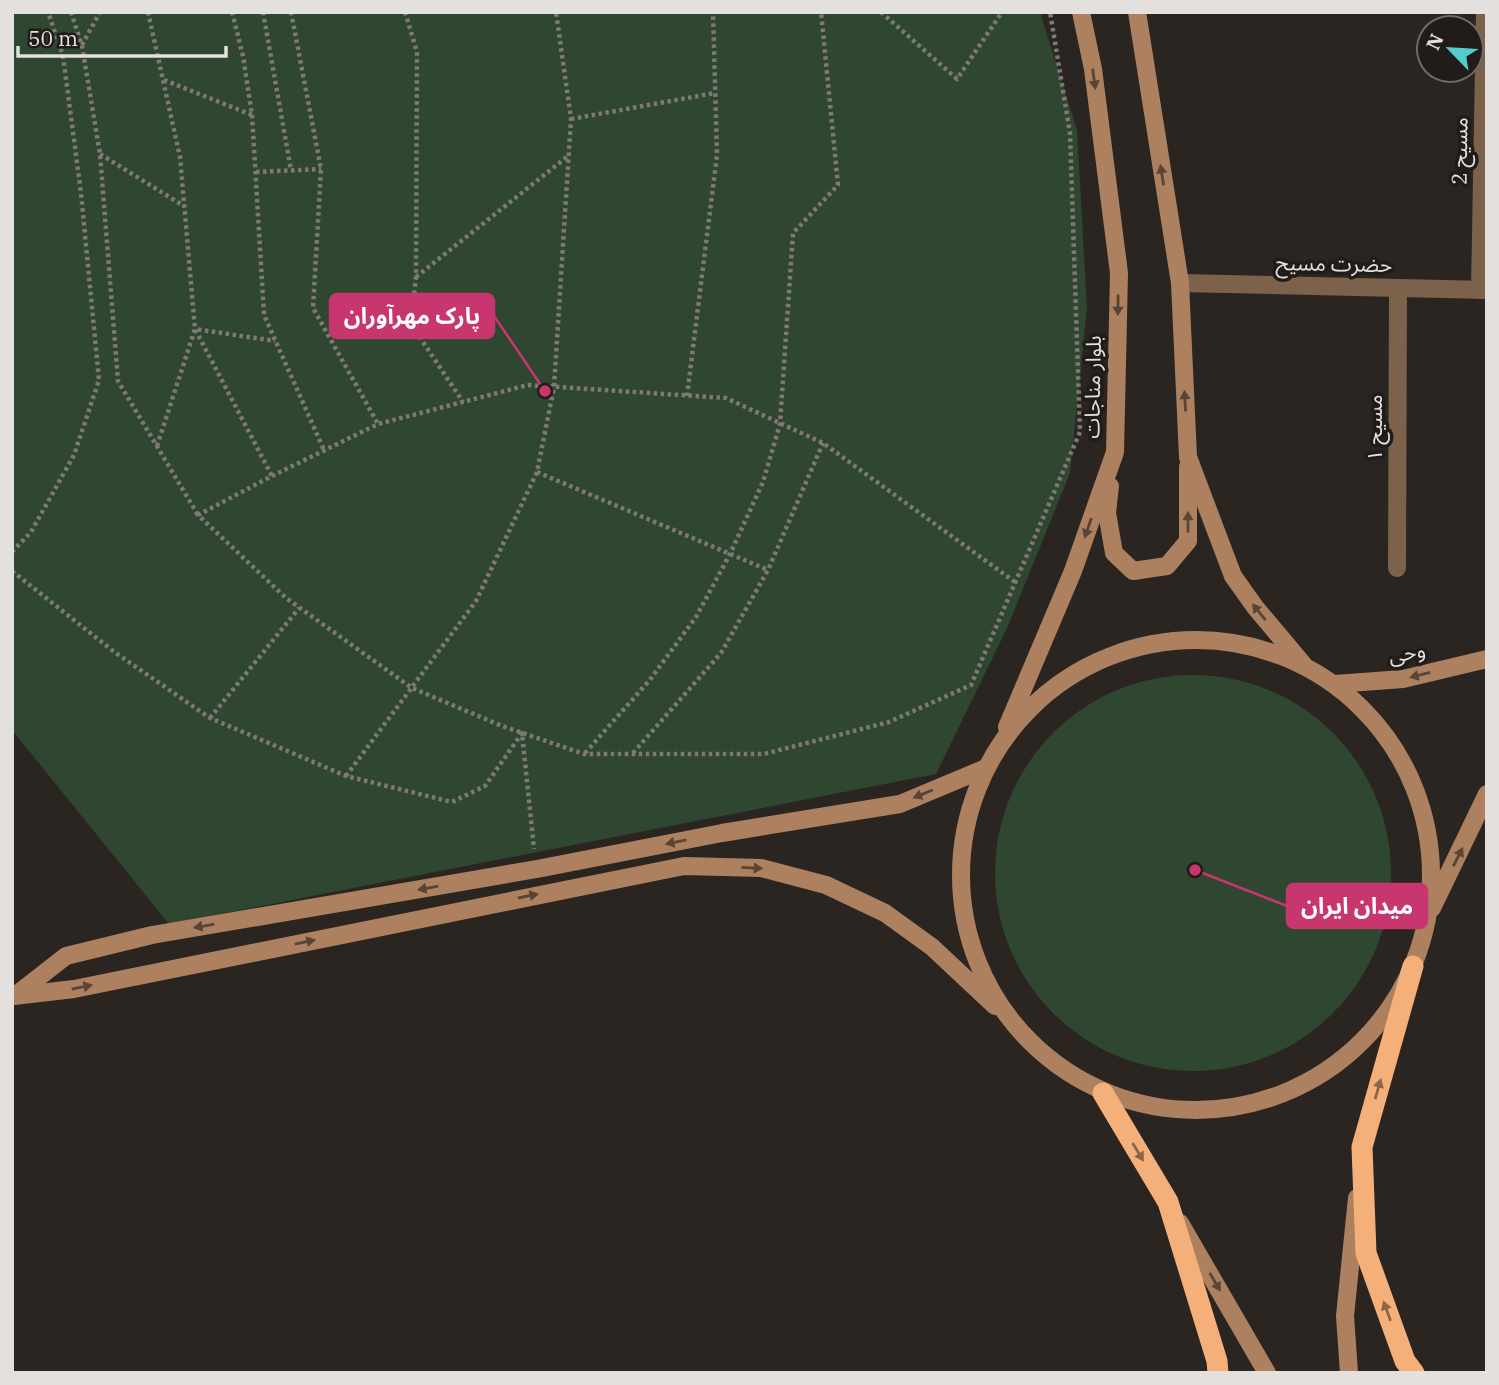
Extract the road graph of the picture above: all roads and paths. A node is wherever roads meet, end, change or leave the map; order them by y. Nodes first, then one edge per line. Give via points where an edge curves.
1 (48, 12) edge
2 (71, 12) edge
3 (100, 12) edge
4 (148, 12) edge
5 (232, 12) edge
6 (263, 12) edge
7 (292, 12) edge
8 (405, 12) edge
9 (556, 12) edge
10 (713, 12) edge
11 (821, 12) edge
12 (881, 12) edge
13 (1002, 12) edge
14 (1050, 12) edge
15 (1081, 12) edge
16 (1136, 12) edge
17 (1485, 12) edge
18 (82, 46) junction
19 (163, 80) junction
20 (715, 93) junction
21 (252, 115) junction
22 (571, 119) junction
23 (100, 154) junction
24 (569, 155) junction
25 (321, 169) junction
26 (291, 170) junction
27 (256, 172) junction
28 (184, 206) junction
29 (416, 277) junction
30 (1180, 283) junction
31 (1398, 288) junction
32 (1483, 290) edge
33 (195, 329) junction
34 (276, 341) junction
35 (554, 387) junction
36 (687, 396) junction
37 (463, 402) junction
38 (378, 424) junction
39 (780, 424) junction
40 (823, 443) junction
41 (157, 447) junction
42 (324, 450) junction
43 (1115, 452) junction
44 (1188, 457) junction
45 (537, 472) junction
46 (272, 476) junction
47 (198, 515) junction
48 (12, 552) edge
49 (730, 554) junction
50 (1398, 568) dead end
51 (768, 570) junction
52 (12, 571) edge
53 (1015, 582) junction
54 (299, 608) junction
55 (1487, 659) edge
56 (1303, 664) junction
57 (1335, 684) junction
58 (412, 688) junction
59 (210, 718) junction
60 (522, 733) junction
61 (1000, 744) junction
62 (584, 754) junction
63 (632, 754) junction
64 (986, 768) junction
65 (346, 776) junction
66 (1487, 794) edge
67 (537, 869) junction
68 (1427, 918) junction
69 (1413, 966) junction
70 (13, 997) edge
71 (1006, 1017) junction
72 (1103, 1093) junction
73 (1362, 1147) junction
74 (1168, 1202) junction
75 (1217, 1373) edge
76 (1267, 1373) edge
77 (1349, 1373) edge
78 (1414, 1373) edge

1 - 48 path via 63,56 99,380 74,455 32,532
2 - 18 path
3 - 18 path
4 - 19 path
5 - 21 path
6 - 26 path
7 - 25 path
8 - 29 path via 417,52
9 - 22 path
10 - 20 path
11 - 39 path via 838,185 793,233
12 - 13 path via 957,79
14 - 53 path via 1070,133 1080,432
15 -> 43 main road, بلوار مناجات via 1093,69 1119,273
30 -> 16 main road
17 - 32 street, مسیح 2
18 - 23 path
19 - 21 path
19 - 28 path via 180,157
20 - 22 path
20 - 36 path via 717,155
21 - 27 path
22 - 24 path
23 - 28 path
23 - 41 path via 118,381
24 - 29 path
24 - 35 path
25 - 26 path
25 - 38 path via 313,308
26 - 27 path
27 - 34 path via 264,315
28 - 33 path
29 - 37 path via 411,324
30 - 31 street, حضرت مسیح
44 -> 30 main road
31 - 32 street, حضرت مسیح
31 - 50 street, مسیح ۱
33 - 34 path
33 - 41 path
33 - 46 path
34 - 42 path
35 - 36 path
35 - 37 path via 528,385
35 - 45 path
36 - 39 path via 726,398
37 - 38 path
38 - 42 path
39 - 40 path
39 - 49 path via 763,482
40 - 51 path
40 - 53 path
41 - 47 path
42 - 46 path
43 -> 44 main road via 1107,513 1114,553 1133,571 1167,566 1188,541
43 -> 61 main road, بلوار مناجات via 1073,571
56 -> 44 main road via 1233,576
45 - 49 path
45 - 58 path via 476,601
46 - 47 path
47 - 54 path
49 - 51 path
49 - 62 path via 696,617 649,681
51 - 63 path via 720,653
52 - 59 path via 113,651
53 - 63 path via 971,685 889,722 764,754
54 - 58 path
54 - 59 path
55 -> 57 main road, وحی via 1403,680
56 - 57 main road
56 - 61 main road via 1249,645 1193,639 1137,647 1084,667 1037,701
57 - 68 main road via 1374,720 1403,764 1423,813 1431,865
58 - 60 path
58 - 65 path
59 - 65 path
60 - 62 path
60 - 65 path via 485,786 452,802
60 - 67 path
61 - 64 main road
62 - 63 path
64 -> 67 main road via 900,804
64 - 71 main road via 965,830 961,895 975,959
68 -> 66 main road
67 -> 70 main road via 140,938 66,956
68 - 69 main road
69 - 72 main road via 1382,1020 1338,1063 1284,1094 1225,1110 1163,1110
73 -> 69 highway
70 -> 71 main road via 74,989 684,866 761,868 826,886 885,913 932,947
71 - 72 main road via 1050,1062
72 -> 74 highway
73 - 77 main road via 1345,1316
78 -> 73 highway via 1405,1361 1366,1253
74 - 75 highway
74 -> 76 main road

